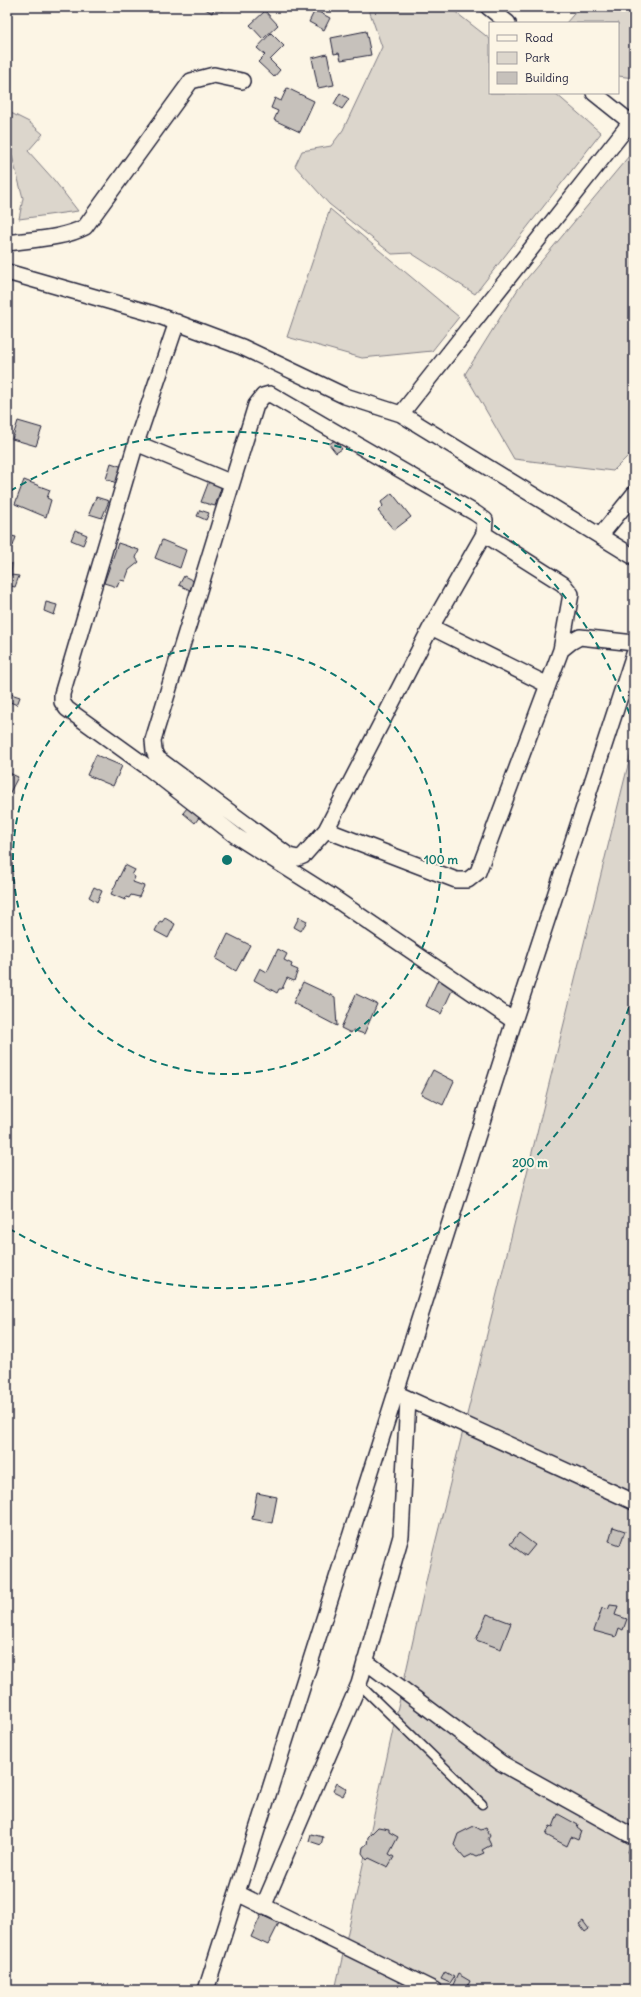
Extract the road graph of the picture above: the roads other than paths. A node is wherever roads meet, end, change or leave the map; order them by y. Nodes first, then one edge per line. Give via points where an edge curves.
1 (488, 7) edge
2 (507, 22) edge
3 (242, 81) dead end
4 (595, 94) edge
5 (633, 122) edge
6 (7, 243) edge
7 (7, 272) edge
8 (177, 322) junction
9 (401, 414) junction
10 (136, 443) junction
11 (232, 483) junction
12 (634, 494) edge
13 (484, 534) junction
14 (600, 536) junction
15 (634, 557) edge
16 (431, 627) junction
17 (634, 642) edge
18 (562, 650) junction
19 (634, 654) edge
20 (548, 685) junction
21 (326, 830) junction
22 (514, 1022) junction
23 (402, 1396) junction
24 (634, 1502) edge
25 (365, 1661) junction
26 (359, 1684) junction
27 (482, 1804) dead end
28 (634, 1837) edge
29 (237, 1893) junction
30 (263, 1907) junction
31 (206, 1990) edge
32 (434, 1990) edge

1 - 2 street
3 - 6 street via 214,75 191,81 85,227 62,235
4 - 5 street
5 - 9 street
7 - 8 street
8 - 9 street via 242,347 345,396
8 - 10 street
9 - 14 street
10 - 11 street
10 - 22 street via 62,694 62,702 236,836 328,894
11 - 13 street via 256,405 263,396 270,394 475,513 485,520
11 - 21 street via 153,740 154,751 157,758 289,856 303,856
12 - 14 street
13 - 16 street
13 - 18 street via 563,584 571,594
14 - 15 street
16 - 20 street
16 - 21 street
17 - 18 street via 580,638
18 - 20 street
19 - 22 street
20 - 21 street via 478,872 468,880 456,880
22 - 23 street
23 - 24 street
23 - 25 street via 401,1536
23 - 29 street
25 - 26 street
25 - 28 street via 501,1763
26 - 27 lane
26 - 30 street
29 - 30 street
29 - 31 street
30 - 32 street

